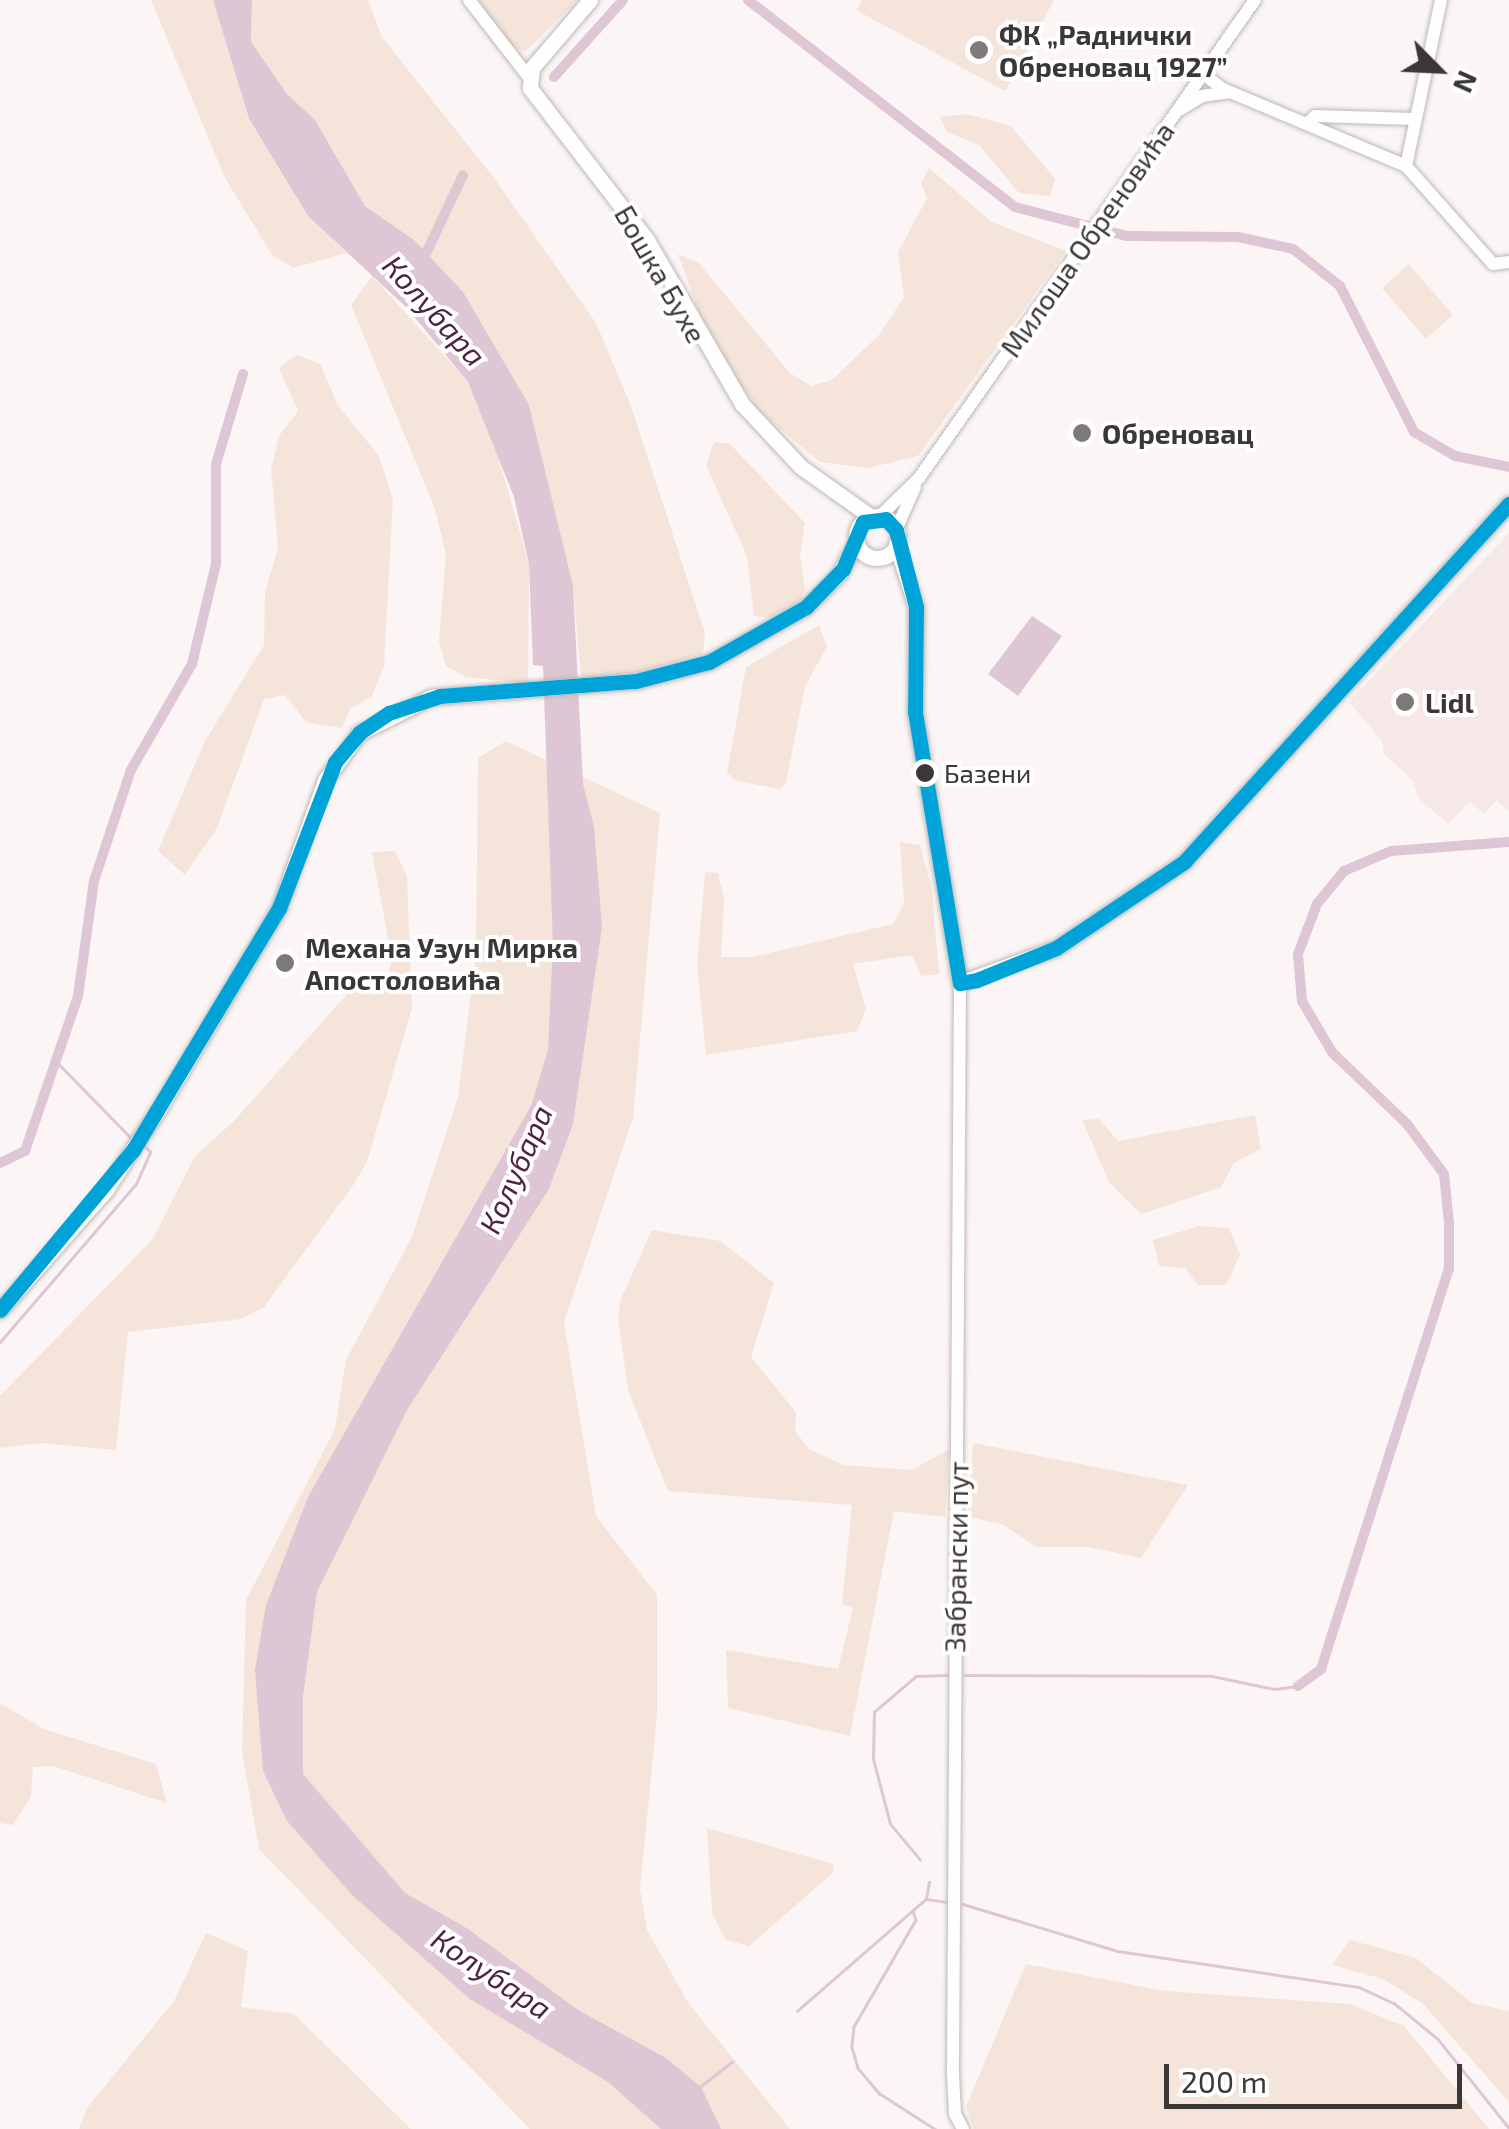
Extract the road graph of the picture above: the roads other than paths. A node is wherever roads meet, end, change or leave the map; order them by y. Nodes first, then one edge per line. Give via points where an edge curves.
1 (469, 0) edge
2 (590, 0) edge
3 (1255, 0) edge
4 (1441, 0) edge
5 (1203, 74) junction
6 (528, 76) junction
7 (1229, 92) junction
8 (1177, 111) junction
9 (1414, 119) junction
10 (1309, 122) junction
11 (1406, 166) junction
12 (1509, 262) edge
13 (919, 478) junction
14 (830, 492) junction
15 (1509, 504) edge
16 (875, 517) junction
17 (856, 537) junction
18 (896, 538) junction
19 (877, 557) junction
20 (912, 593) junction
21 (820, 596) junction
22 (960, 983) junction
23 (0, 1310) edge
24 (963, 2129) edge

1 - 6 street
2 - 6 main road
3 - 5 street, Милоша Обреновића
4 - 9 street
5 - 7 street
5 - 8 street, Милоша Обреновића
6 - 14 main road, Бошка Бухе via 536,98 647,240 742,404
7 - 8 street via 1202,96
7 - 10 street
8 - 13 street, Милоша Обреновића
9 - 10 street via 1315,116
9 - 11 street
10 - 11 street
11 - 12 street via 1492,264
13 - 16 street, Милоша Обреновића
13 - 18 street, Милоша Обреновића
14 - 16 main road, Бошка Бухе
14 - 17 main road, Бошка Бухе
15 - 22 main road via 1184,862 1056,948
16 - 17 main road
16 - 18 main road, Бошка Бухе
17 - 19 main road, Бошка Бухе
17 - 21 main road
18 - 19 main road
18 - 20 main road
19 - 20 main road
19 - 21 main road
20 - 22 main road via 916,712
21 - 23 main road via 723,656 619,684 458,694 400,708 343,750 322,788 279,908 138,1143
22 - 24 street, Забрански пут via 953,2075 955,2114

